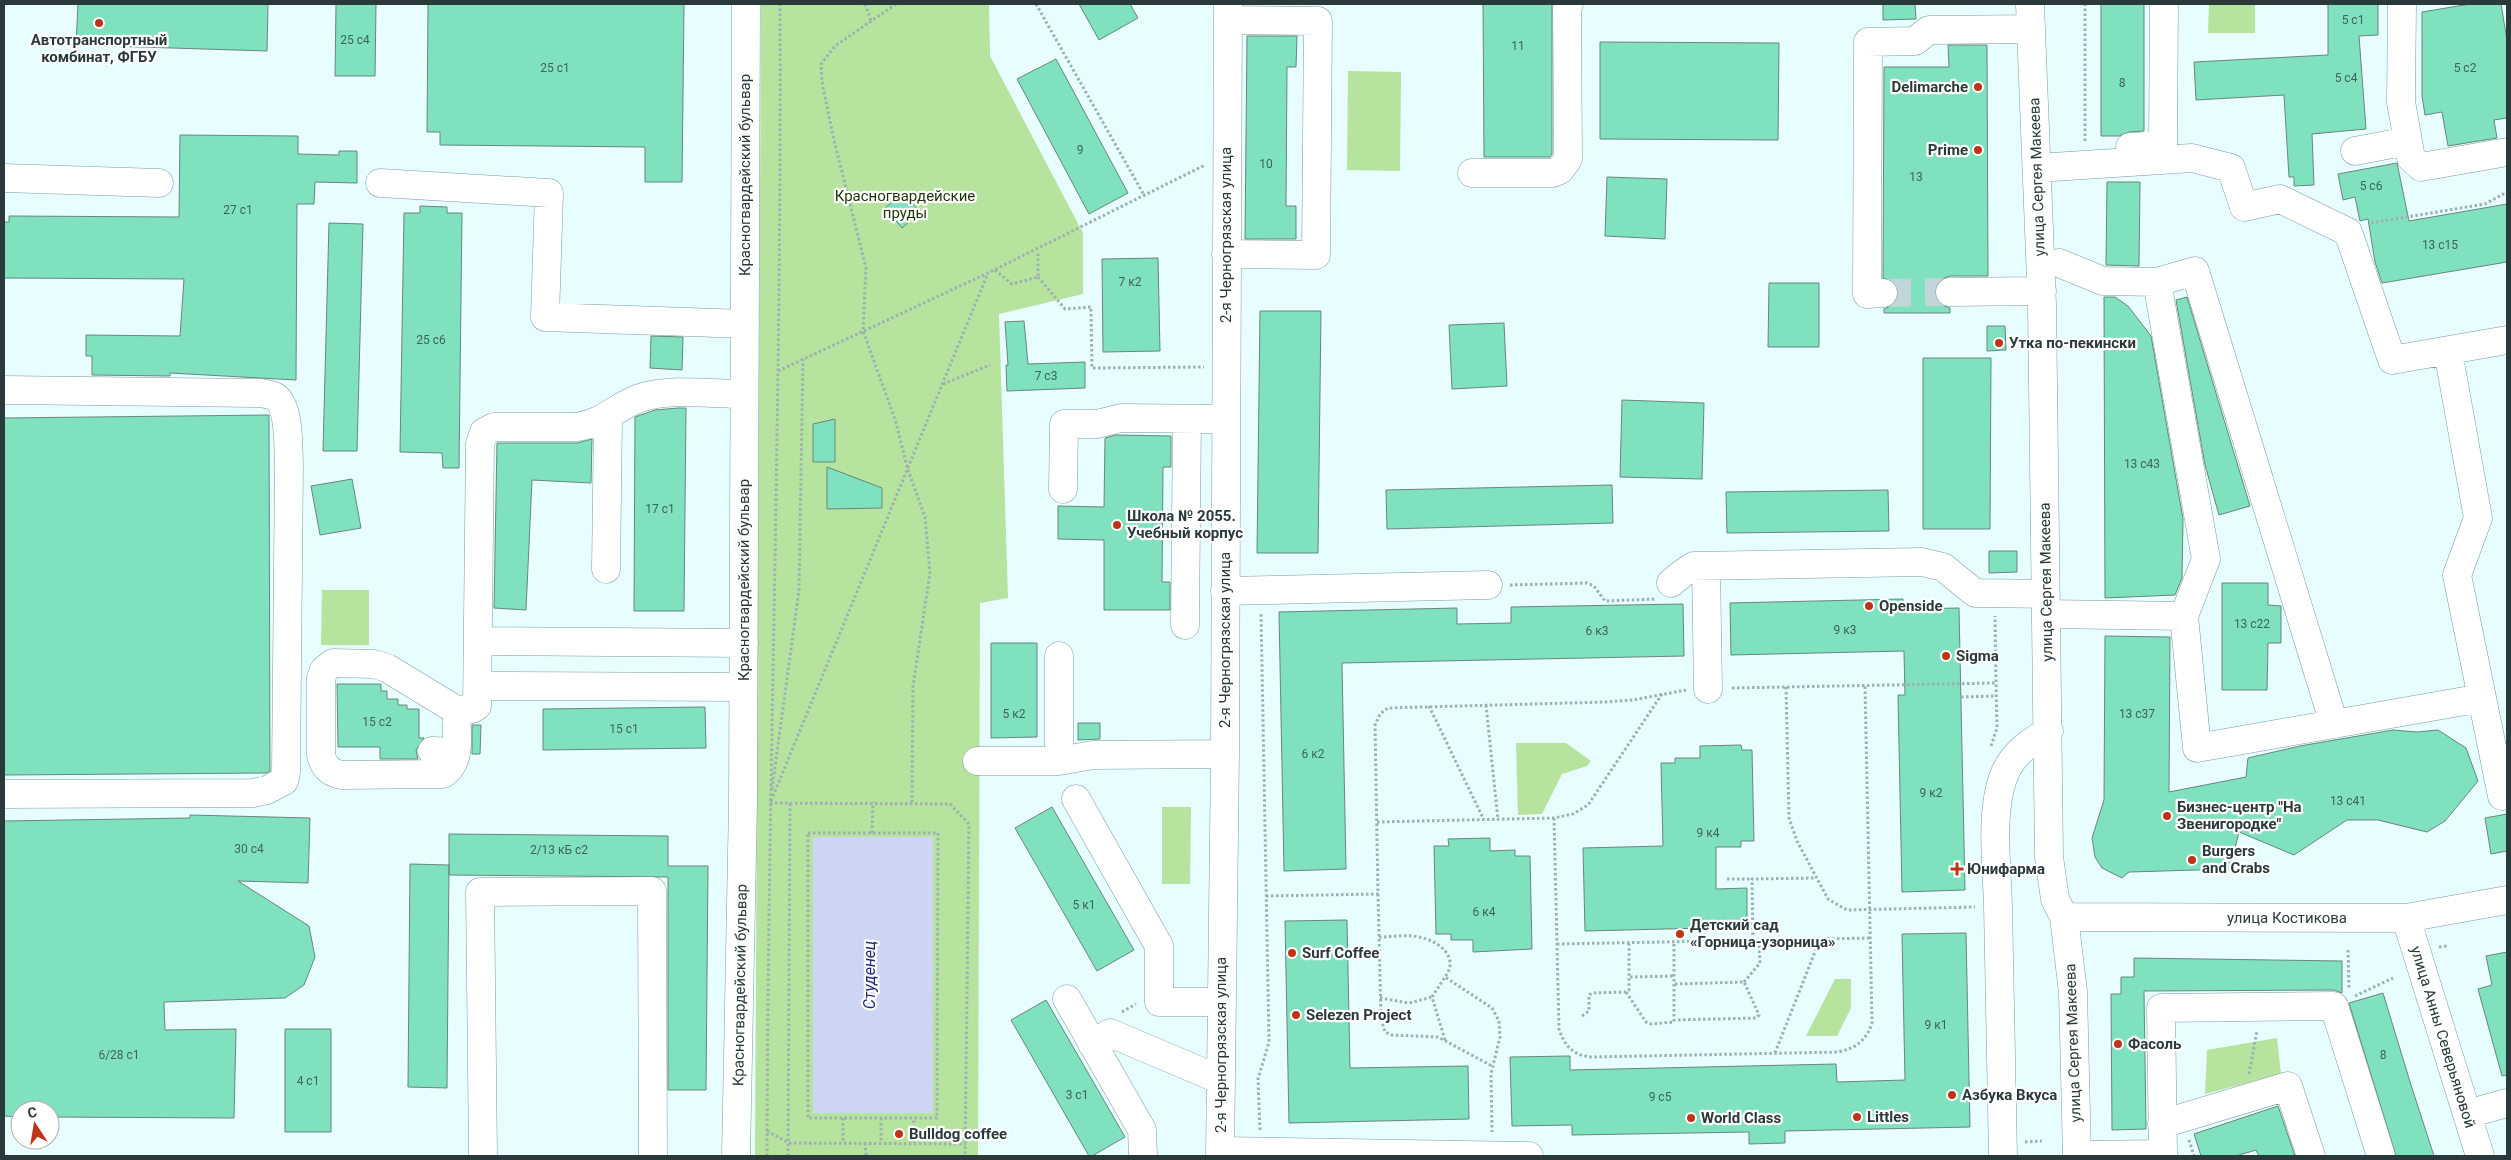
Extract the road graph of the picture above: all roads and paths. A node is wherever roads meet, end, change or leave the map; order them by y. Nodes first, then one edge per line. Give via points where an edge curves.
1 (746, 4) edge
2 (780, 4) edge
3 (865, 4) edge
4 (888, 4) edge
5 (896, 4) edge
6 (1036, 4) edge
7 (1569, 4) edge
8 (2085, 4) edge
9 (2164, 4) edge
10 (2402, 4) edge
11 (888, 9) junction
12 (1228, 12) edge
13 (2031, 16) edge
14 (871, 21) junction
15 (2408, 141) junction
16 (2085, 151) junction
17 (2355, 151) dead end
18 (2507, 152) edge
19 (1226, 155) junction
20 (2036, 161) junction
21 (1472, 174) dead end
22 (4, 178) edge
23 (159, 183) dead end
24 (380, 183) dead end
25 (2507, 192) edge
26 (1144, 195) junction
27 (2370, 223) dead end
28 (1038, 252) dead end
29 (1226, 254) junction
30 (2059, 263) dead end
31 (995, 270) junction
32 (988, 273) junction
33 (1038, 277) junction
34 (2157, 282) junction
35 (2042, 291) junction
36 (1950, 292) tunnel mouth
37 (1883, 293) tunnel mouth
38 (745, 324) junction
39 (863, 331) junction
40 (2507, 340) edge
41 (2448, 350) junction
42 (803, 359) junction
43 (990, 365) dead end
44 (1211, 366) dead end
45 (778, 371) junction
46 (943, 384) junction
47 (4, 390) edge
48 (744, 394) junction
49 (608, 417) junction
50 (1187, 419) junction
51 (1226, 419) junction
52 (908, 470) junction
53 (1063, 489) dead end
54 (1706, 566) junction
55 (606, 569) dead end
56 (1671, 583) joint
57 (1496, 585) joint
58 (1225, 590) junction
59 (1260, 590) junction
60 (1994, 595) junction
61 (2047, 604) junction
62 (2184, 616) junction
63 (1186, 625) dead end
64 (479, 641) junction
65 (744, 643) junction
66 (1059, 656) dead end
67 (1865, 685) junction
68 (478, 686) junction
69 (743, 687) junction
70 (1786, 687) junction
71 (1708, 689) junction
72 (1662, 694) junction
73 (1996, 696) dead end
74 (1961, 697) dead end
75 (2482, 698) junction
76 (1486, 705) junction
77 (1429, 706) junction
78 (456, 710) junction
79 (2334, 724) junction
80 (2049, 731) junction
81 (1225, 754) junction
82 (1059, 761) junction
83 (977, 762) dead end
84 (4, 794) edge
85 (2507, 795) edge
86 (1076, 799) dead end
87 (873, 802) junction
88 (912, 802) junction
89 (790, 803) junction
90 (770, 804) junction
91 (1554, 818) junction
92 (1484, 820) junction
93 (1498, 820) junction
94 (1376, 822) junction
95 (872, 833) junction
96 (1815, 878) junction
97 (1726, 879) dead end
98 (1752, 879) junction
99 (1378, 894) junction
100 (1266, 896) junction
101 (2507, 900) edge
102 (1998, 906) junction
103 (1869, 909) junction
104 (2064, 917) junction
105 (2406, 918) junction
106 (1379, 937) junction
107 (1870, 938) junction
108 (1820, 939) junction
109 (1753, 940) junction
110 (1759, 940) junction
111 (1674, 942) junction
112 (1629, 943) junction
113 (1557, 944) junction
114 (2348, 950) dead end
115 (1675, 976) junction
116 (1446, 977) junction
117 (1630, 977) junction
118 (2393, 978) dead end
119 (1744, 982) junction
120 (1675, 984) junction
121 (1626, 992) junction
122 (1432, 997) junction
123 (1380, 998) junction
124 (1067, 999) dead end
125 (1221, 1002) junction
126 (2262, 1007) junction
127 (1582, 1016) dead end
128 (1676, 1020) junction
129 (1445, 1040) junction
130 (1092, 1044) junction
131 (1776, 1053) junction
132 (1492, 1066) junction
133 (1221, 1080) junction
134 (2244, 1099) junction
135 (2507, 1103) edge
136 (2467, 1114) junction
137 (842, 1118) junction
138 (881, 1118) junction
139 (914, 1118) junction
140 (2162, 1124) junction
141 (767, 1131) junction
142 (1260, 1134) dead end
143 (881, 1142) junction
144 (789, 1143) junction
145 (843, 1143) junction
146 (866, 1143) junction
147 (914, 1143) junction
148 (966, 1144) junction
149 (1220, 1154) edge
150 (2162, 1155) edge
151 (483, 1156) edge
152 (653, 1156) edge
153 (736, 1156) edge
154 (767, 1156) edge
155 (788, 1156) edge
156 (866, 1156) edge
157 (965, 1156) edge
158 (1143, 1156) edge
159 (1492, 1156) edge
160 (1529, 1156) edge
161 (2003, 1156) edge
162 (2077, 1156) edge
163 (2311, 1156) edge
164 (2380, 1156) edge
165 (2480, 1156) edge

1 - 38 street, Красногвардейский бульвар
2 - 45 path
3 - 14 path
4 - 11 path
5 - 11 path
6 - 26 path
7 - 21 street via 1568,159 1565,166 1553,173
8 - 16 path
9 - 16 street via 2163,145
10 - 15 street via 2401,102
11 - 14 path
12 - 19 street, 2-я Черногрязская улица
12 - 29 street via 1318,21 1316,255
13 - 20 street, улица Сергея Макеева
13 - 37 street via 1929,30 1915,42 1868,42 1867,294
14 - 39 path via 835,46 821,64 833,136 866,268
15 - 17 street
15 - 18 street via 2411,158 2421,167
16 - 20 street
19 - 26 path
19 - 29 street, 2-я Черногрязская улица
20 - 35 street, улица Сергея Макеева
20 - 41 street via 2192,158 2231,168 2244,207 2280,200 2348,232 2392,360
22 - 23 street
24 - 38 street via 549,193 545,317
25 - 27 path via 2485,204
26 - 31 path
28 - 33 path
29 - 51 street, 2-я Черногрязская улица
30 - 34 street via 2103,280
31 - 32 path
31 - 33 path via 1012,284
32 - 39 path
32 - 46 path
33 - 44 path via 1065,309 1091,307 1092,368
34 - 62 street via 2206,559
34 - 79 street via 2195,271
35 - 36 street
35 - 61 street, улица Сергея Макеева
38 - 48 street, Красногвардейский бульвар
39 - 42 path
39 - 52 path via 895,419
40 - 41 street
41 - 75 street via 2478,518 2457,575
42 - 45 path
42 - 90 path via 799,590
43 - 46 path
45 - 90 path
46 - 52 path
47 - 84 street via 262,393 274,396 285,413 289,463 284,781 273,788 253,793
48 - 49 street via 656,394 631,402
48 - 65 street, Красногвардейский бульвар
49 - 55 street
49 - 64 street via 577,427 494,427 481,438
50 - 51 street
50 - 53 street via 1121,418 1097,424 1064,424
50 - 63 street
51 - 58 street, 2-я Черногрязская улица
52 - 88 path via 924,517 930,574 913,686
52 - 90 path
54 - 56 street via 1687,570
54 - 60 street via 1929,562 1943,567 1970,591
54 - 71 street
56 - 57 path via 1662,595 1650,600 1610,601 1601,599 1594,586 1588,583
57 - 59 street
58 - 59 street
58 - 81 street, 2-я Черногрязская улица
59 - 100 path
60 - 61 street
60 - 67 path via 1996,683
61 - 62 street
61 - 80 street, улица Сергея Макеева
62 - 79 street via 2197,748
64 - 65 street
64 - 68 street
65 - 69 street, Красногвардейский бульвар
66 - 82 street
67 - 70 path
67 - 103 path
68 - 69 street
68 - 78 street via 475,708
69 - 153 street, Красногвардейский бульвар
70 - 71 path
70 - 96 path via 1789,818
71 - 72 path
72 - 76 path via 1605,702
72 - 91 path via 1588,805 1573,814
73 - 74 path
75 - 79 street
75 - 85 street via 2502,796
76 - 77 path
76 - 93 path
77 - 92 path
77 - 94 path via 1388,708 1377,719
78 - 78 street via 444,751 454,764 436,776 341,775 327,768 321,755 321,678 324,670 333,663 380,665
80 - 102 street via 2015,755 2007,767 1999,794
80 - 104 street, улица Сергея Макеева via 2048,857 2055,899
81 - 82 street via 1093,754
81 - 125 street, 2-я Черногрязская улица
82 - 83 street
86 - 125 street via 1159,946 1159,1002
87 - 88 path
87 - 89 path
87 - 95 path
88 - 148 path via 950,804 969,824
89 - 90 path
89 - 144 path
90 - 141 path
91 - 93 path
91 - 113 path
92 - 93 path
92 - 94 path
94 - 99 path
95 - 137 path via 808,833 808,1118
95 - 139 path via 938,833 937,1118
96 - 98 path
96 - 103 path via 1823,894 1833,904 1847,910
97 - 98 path
98 - 109 path
99 - 100 path
99 - 106 path
100 - 142 path via 1269,1042 1258,1079
101 - 105 street, улица Костикова
102 - 103 path
102 - 161 street
103 - 107 path
104 - 105 street, улица Костикова
104 - 162 street, улица Сергея Макеева via 2073,992
105 - 136 street, улица Анны Северьяновой
106 - 116 path via 1413,936 1428,940 1451,960 1451,970
106 - 123 path
107 - 108 path
107 - 131 path via 1872,1022 1865,1038 1838,1052
108 - 110 path
108 - 131 path
109 - 110 path
109 - 111 path
110 - 119 path via 1760,963
111 - 112 path
111 - 115 path
112 - 113 path
112 - 117 path
113 - 131 path via 1559,1029 1563,1042 1575,1053 1593,1057
114 - 118 path via 2350,999
115 - 117 path
115 - 120 path
116 - 122 path
116 - 132 path via 1492,1008 1497,1015 1500,1037
117 - 121 path
119 - 120 path
119 - 128 path via 1759,1014 1756,1018
120 - 128 path
121 - 127 path via 1592,992 1588,1011
121 - 128 path via 1646,1022 1671,1023
122 - 123 path via 1409,1003
122 - 129 path
123 - 129 path via 1385,1032 1392,1036 1434,1036
124 - 130 street
125 - 133 street, 2-я Черногрязская улица
126 - 134 path
126 - 140 street via 2161,1008
126 - 164 street via 2334,1006
129 - 132 path
130 - 133 street via 1110,1034
130 - 158 street via 1142,1130
132 - 159 path
133 - 149 street, 2-я Черногрязская улица
134 - 140 street
134 - 163 street via 2288,1086
135 - 136 street
136 - 165 street, улица Анны Северьяновой
137 - 138 path
137 - 145 path
138 - 139 path
138 - 143 path
139 - 147 path
140 - 150 street
141 - 144 path
141 - 154 path
143 - 146 path
143 - 147 path
144 - 145 path
144 - 155 path
145 - 146 path
146 - 156 path
147 - 148 path
148 - 157 path
149 - 159 street
150 - 162 street
151 - 152 street via 480,892 652,891
159 - 160 street

